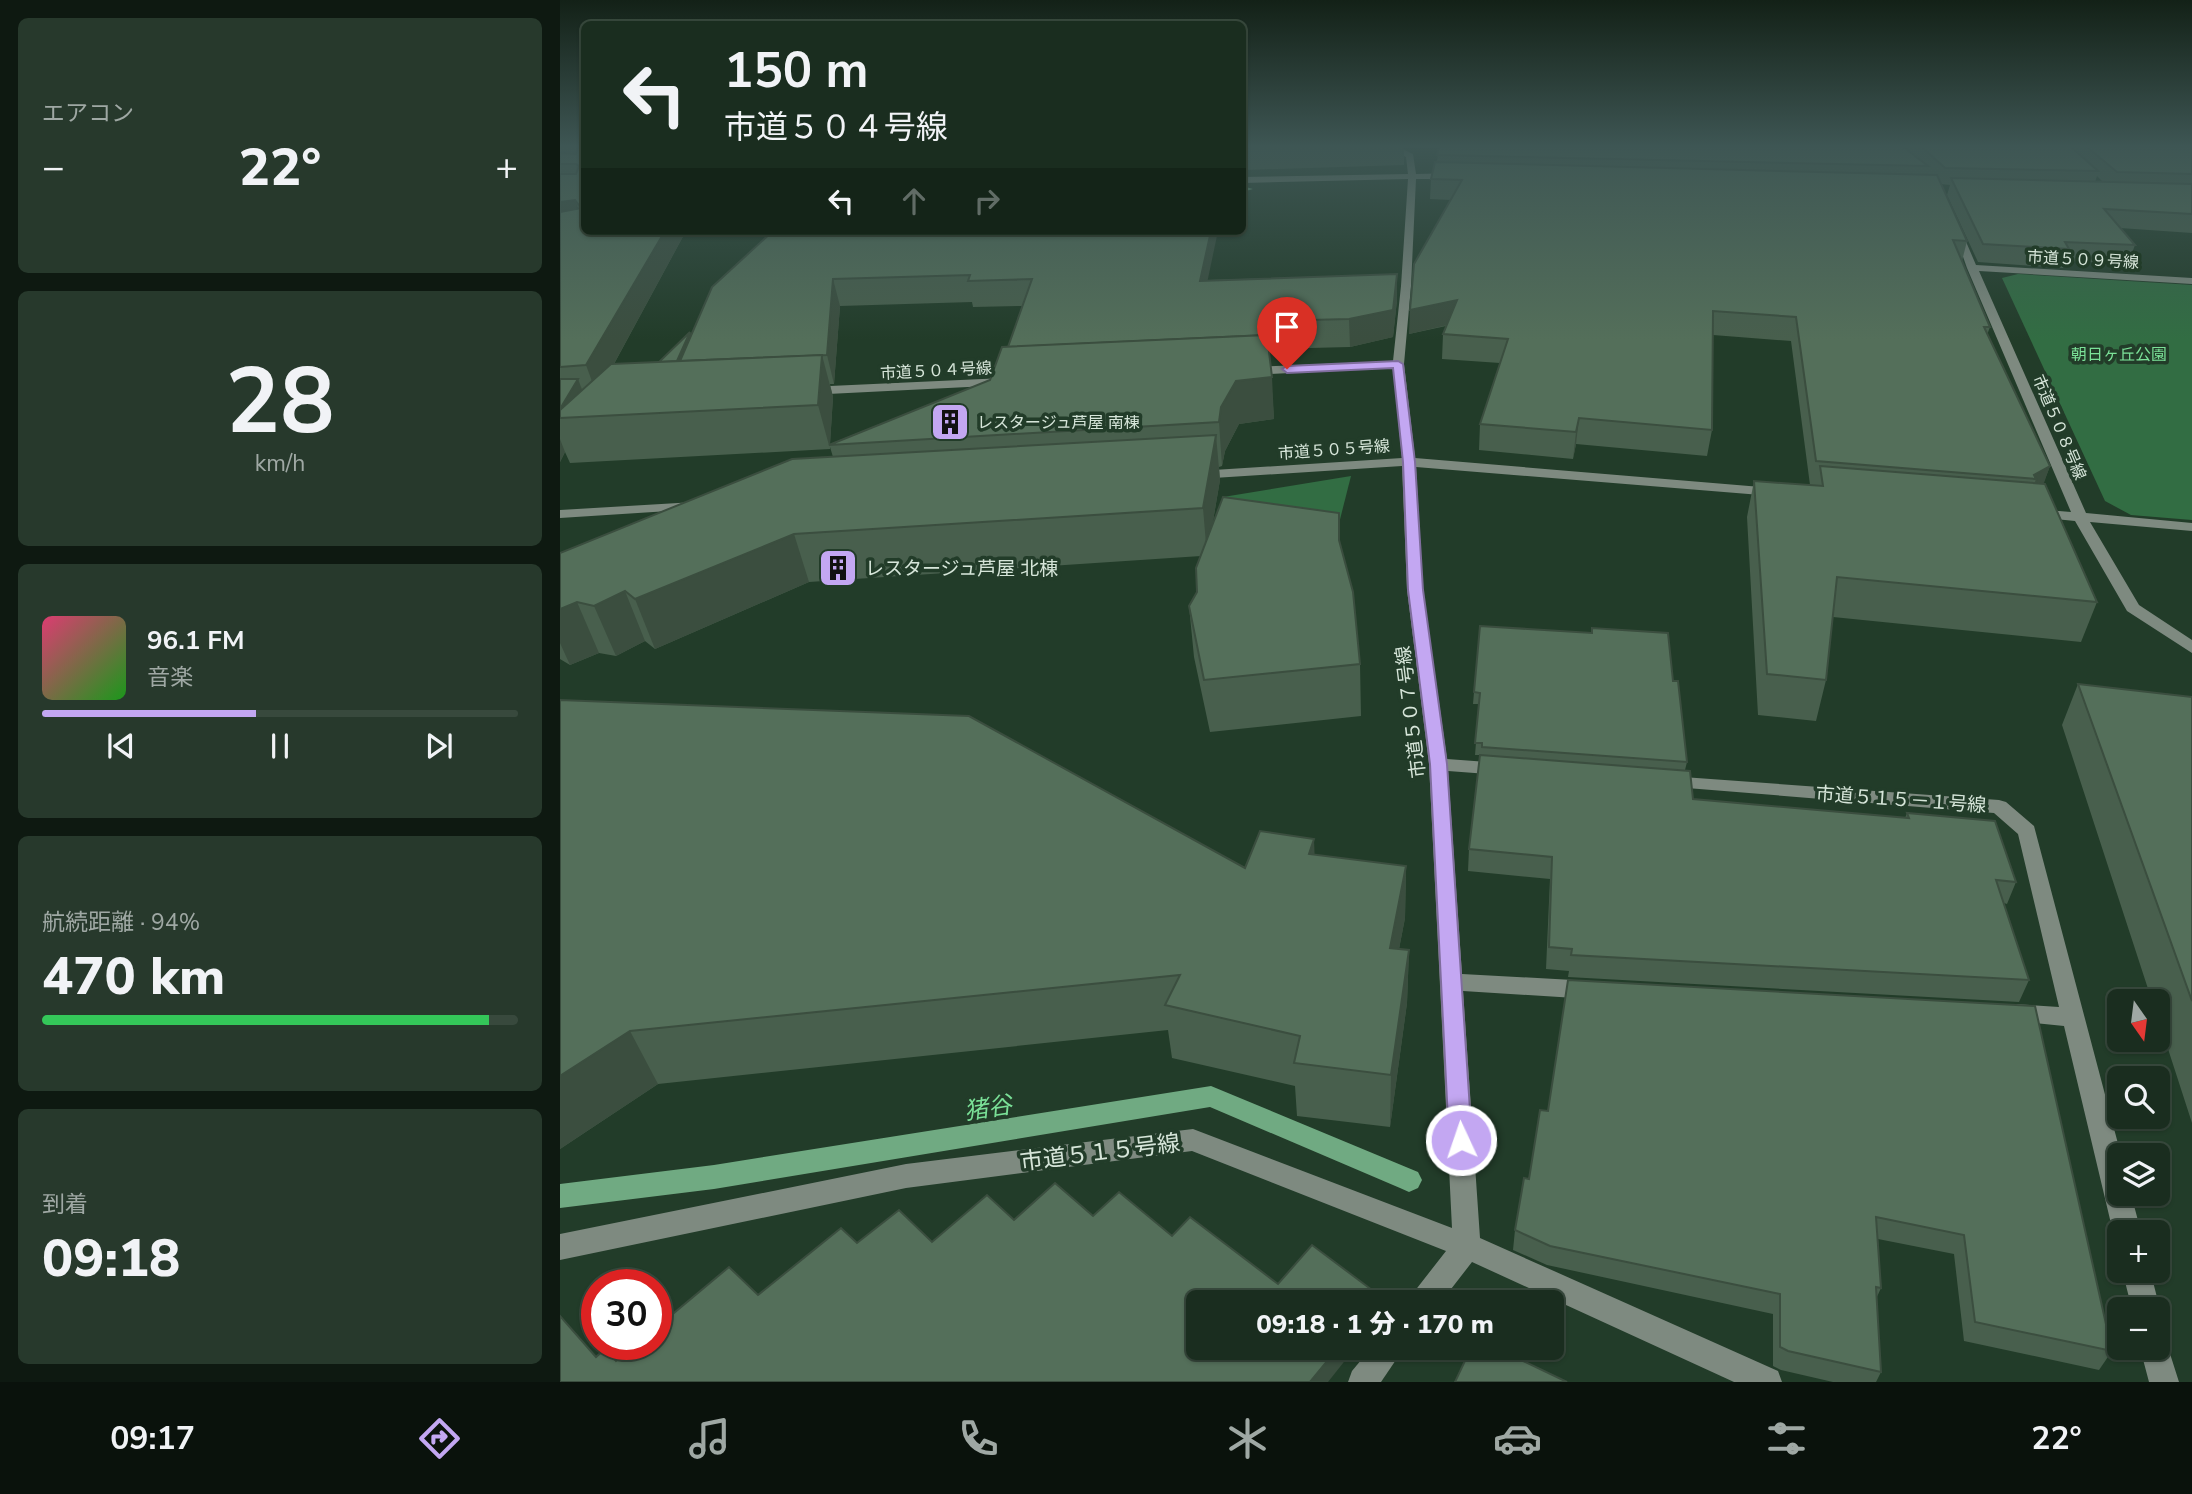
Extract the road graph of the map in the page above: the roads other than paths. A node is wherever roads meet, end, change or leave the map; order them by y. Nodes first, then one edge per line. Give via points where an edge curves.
1 (1410, 210) edge
2 (1952, 222) edge
3 (1972, 268) junction
4 (2192, 281) edge
5 (1398, 364) junction
6 (1231, 372) edge
7 (1024, 382) edge
8 (789, 392) edge
9 (1409, 462) junction
10 (1186, 475) edge
11 (1792, 493) edge
12 (713, 505) edge
13 (2025, 513) edge
14 (560, 514) edge
15 (2080, 517) junction
16 (2192, 527) edge
17 (2192, 648) edge
18 (1438, 764) junction
19 (1520, 770) edge
20 (1644, 780) edge
21 (1452, 982) junction
22 (1617, 991) edge
23 (1990, 1012) edge
24 (2073, 1017) junction
25 (2124, 1220) edge
26 (1467, 1246) junction
27 (560, 1247) edge
28 (1433, 1290) edge
29 (1380, 1360) edge
30 (2158, 1360) edge
31 (1363, 1382) edge
32 (1766, 1382) edge
33 (2164, 1382) edge

1 - 5 street, 市道５０７号線
2 - 3 street, 市道５０８号線
3 - 4 street, 市道５０９号線
3 - 15 street, 市道５０８号線
5 - 6 street
5 - 9 street, 市道５０７号線
7 - 8 street, 市道５０４号線
9 - 10 street, 市道５０５号線
9 - 11 street, 市道５０５号線
9 - 18 street, 市道５０７号線 via 1415,590
12 - 14 street
13 - 15 street
15 - 16 street
15 - 17 street, 市道５０８号線 via 2133,608
18 - 19 street
18 - 21 street, 市道５０７号線
20 - 24 street, 市道５１５－１号線 via 1999,807 2027,831
21 - 22 street
21 - 26 street, 市道５０７号線
23 - 24 street
24 - 25 street, 市道５１５－１号線
26 - 27 street, 市道５１５号線 via 1193,1140 906,1176
26 - 28 street
26 - 32 street, 市道５１５号線
29 - 31 street
30 - 33 street

